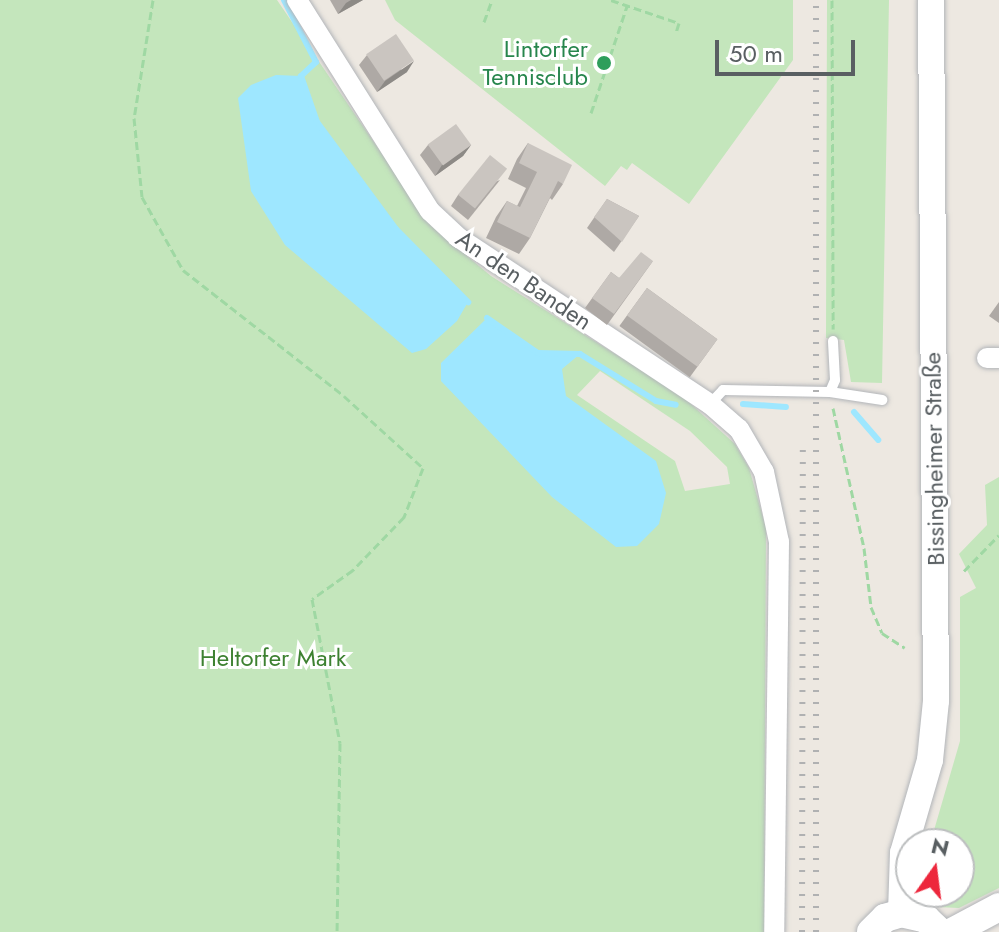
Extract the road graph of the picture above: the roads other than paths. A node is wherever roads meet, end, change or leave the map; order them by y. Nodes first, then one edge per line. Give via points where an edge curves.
1 (297, 0) edge
2 (931, 0) edge
3 (833, 341) road end
4 (830, 392) junction
5 (882, 400) dead end
6 (710, 404) junction
7 (999, 907) edge
8 (901, 913) junction
9 (774, 932) edge
10 (871, 932) edge
11 (940, 932) edge
12 (952, 932) edge

1 - 6 street, An den Banden via 430,211 459,238
2 - 8 street, Bissingheimer Straße via 936,701 930,760 903,853
3 - 4 lane via 835,380
4 - 5 lane
4 - 6 lane via 723,390
6 - 9 street, An den Banden via 739,429 764,472 779,542
7 - 12 main road
8 - 10 main road via 885,918
8 - 11 main road via 926,919

